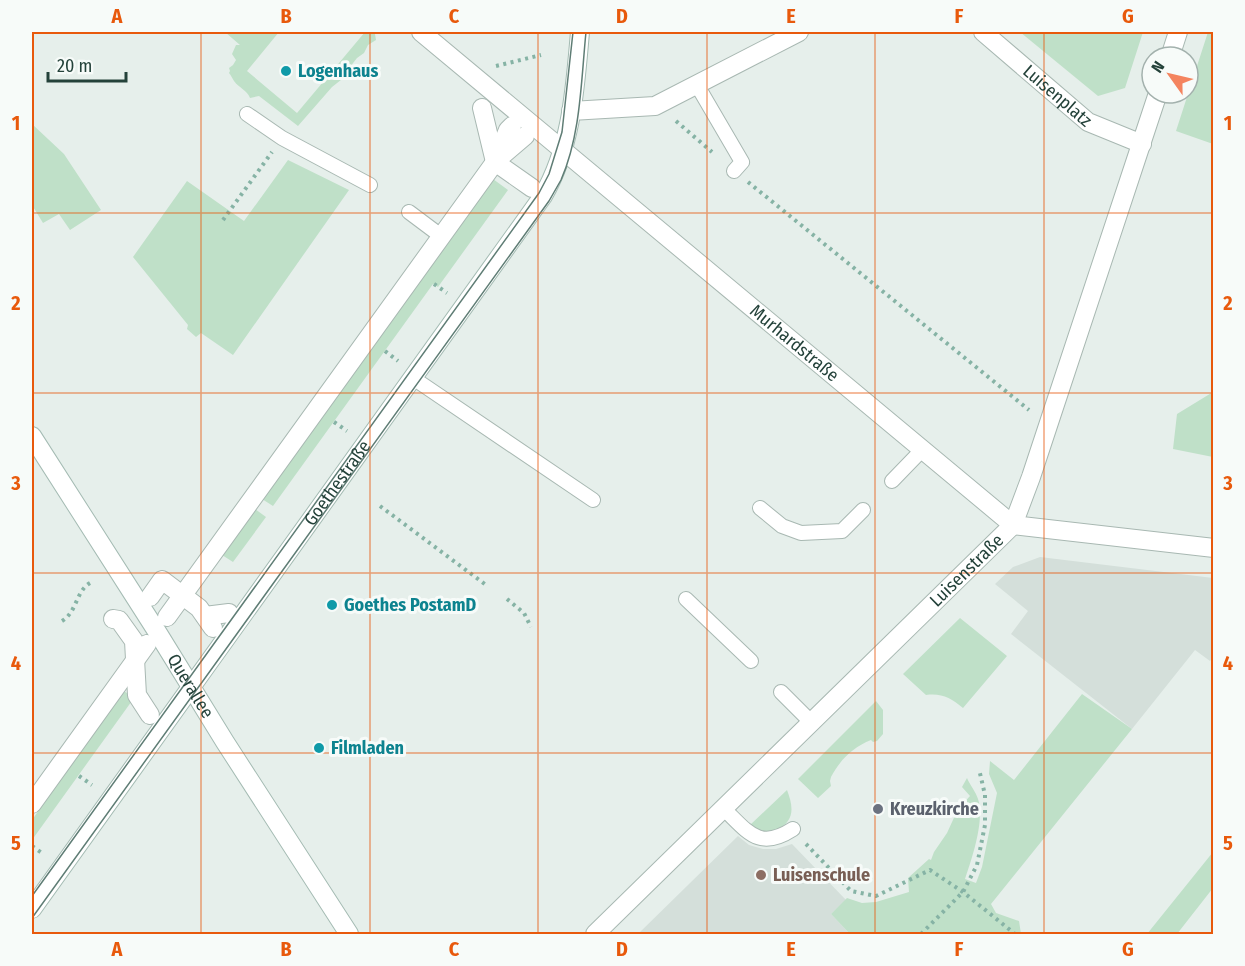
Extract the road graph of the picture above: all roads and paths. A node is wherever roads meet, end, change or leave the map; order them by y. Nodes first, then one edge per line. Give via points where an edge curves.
1 (421, 32) edge
2 (580, 32) edge
3 (799, 32) edge
4 (983, 32) edge
5 (541, 55) dead end
6 (492, 67) dead end
7 (697, 85) junction
8 (1154, 105) edge
9 (571, 111) junction
10 (247, 114) dead end
11 (676, 121) dead end
12 (520, 130) junction
13 (282, 138) junction
14 (1142, 144) junction
15 (563, 151) junction
16 (495, 162) junction
17 (734, 171) junction
18 (370, 185) dead end
19 (532, 188) dead end
20 (409, 212) dead end
21 (223, 220) dead end
22 (441, 236) junction
23 (413, 378) junction
24 (1029, 410) dead end
25 (32, 436) edge
26 (922, 450) junction
27 (892, 481) dead end
28 (593, 500) dead end
29 (380, 506) dead end
30 (760, 508) dead end
31 (863, 510) dead end
32 (1013, 525) junction
33 (1214, 548) edge
34 (90, 583) dead end
35 (486, 585) dead end
36 (182, 595) junction
37 (150, 597) dead end
38 (507, 599) dead end
39 (686, 599) dead end
40 (229, 613) dead end
41 (167, 617) dead end
42 (62, 621) dead end
43 (124, 624) dead end
44 (531, 627) dead end
45 (147, 644) dead end
46 (134, 661) junction
47 (751, 661) dead end
48 (191, 687) junction
49 (781, 692) dead end
50 (150, 715) dead end
51 (812, 723) junction
52 (979, 769) dead end
53 (32, 804) edge
54 (724, 809) junction
55 (793, 829) joint
56 (32, 846) edge
57 (42, 854) dead end
58 (963, 892) junction
59 (32, 909) edge
60 (349, 934) edge
61 (595, 934) edge
62 (921, 934) edge
63 (1015, 934) edge

1 - 12 street, Murhardstraße
2 - 9 street, Goethestraße
3 - 7 street
4 - 14 street, Luisenplatz via 1088,122
5 - 6 path
7 - 9 street via 655,106
7 - 17 lane via 742,162
8 - 14 street, Luisenstraße
9 - 15 street, Goethestraße
10 - 13 lane
11 - 17 path
12 - 15 street, Murhardstraße
12 - 16 street
12 - 16 street via 482,108
13 - 18 lane
13 - 21 path
14 - 32 street, Luisenstraße
15 - 23 street, Goethestraße via 543,196
15 - 26 street, Murhardstraße
16 - 19 street
16 - 22 street
17 - 24 path
20 - 22 lane
22 - 36 street
23 - 28 lane
23 - 48 street, Goethestraße
25 - 48 street, Querallee
26 - 27 lane
26 - 32 street, Murhardstraße
29 - 35 path
30 - 31 lane via 782,526 801,533 842,531
32 - 33 street
32 - 51 street, Luisenstraße
34 - 42 path
36 - 37 street via 156,574
36 - 40 street via 200,608 209,622
36 - 41 street
38 - 44 path via 524,612
39 - 47 lane
43 - 46 street via 134,641
45 - 46 street
46 - 50 street via 137,695
46 - 53 street
48 - 59 street, Goethestraße
48 - 60 street, Querallee
49 - 51 lane
51 - 54 street, Luisenstraße
52 - 58 path via 986,795 985,825 977,865
54 - 55 lane via 748,833 763,840 782,837
54 - 61 street, Luisenstraße
55 - 58 path via 851,891 876,896 930,870
56 - 57 path
58 - 62 path
58 - 63 path

